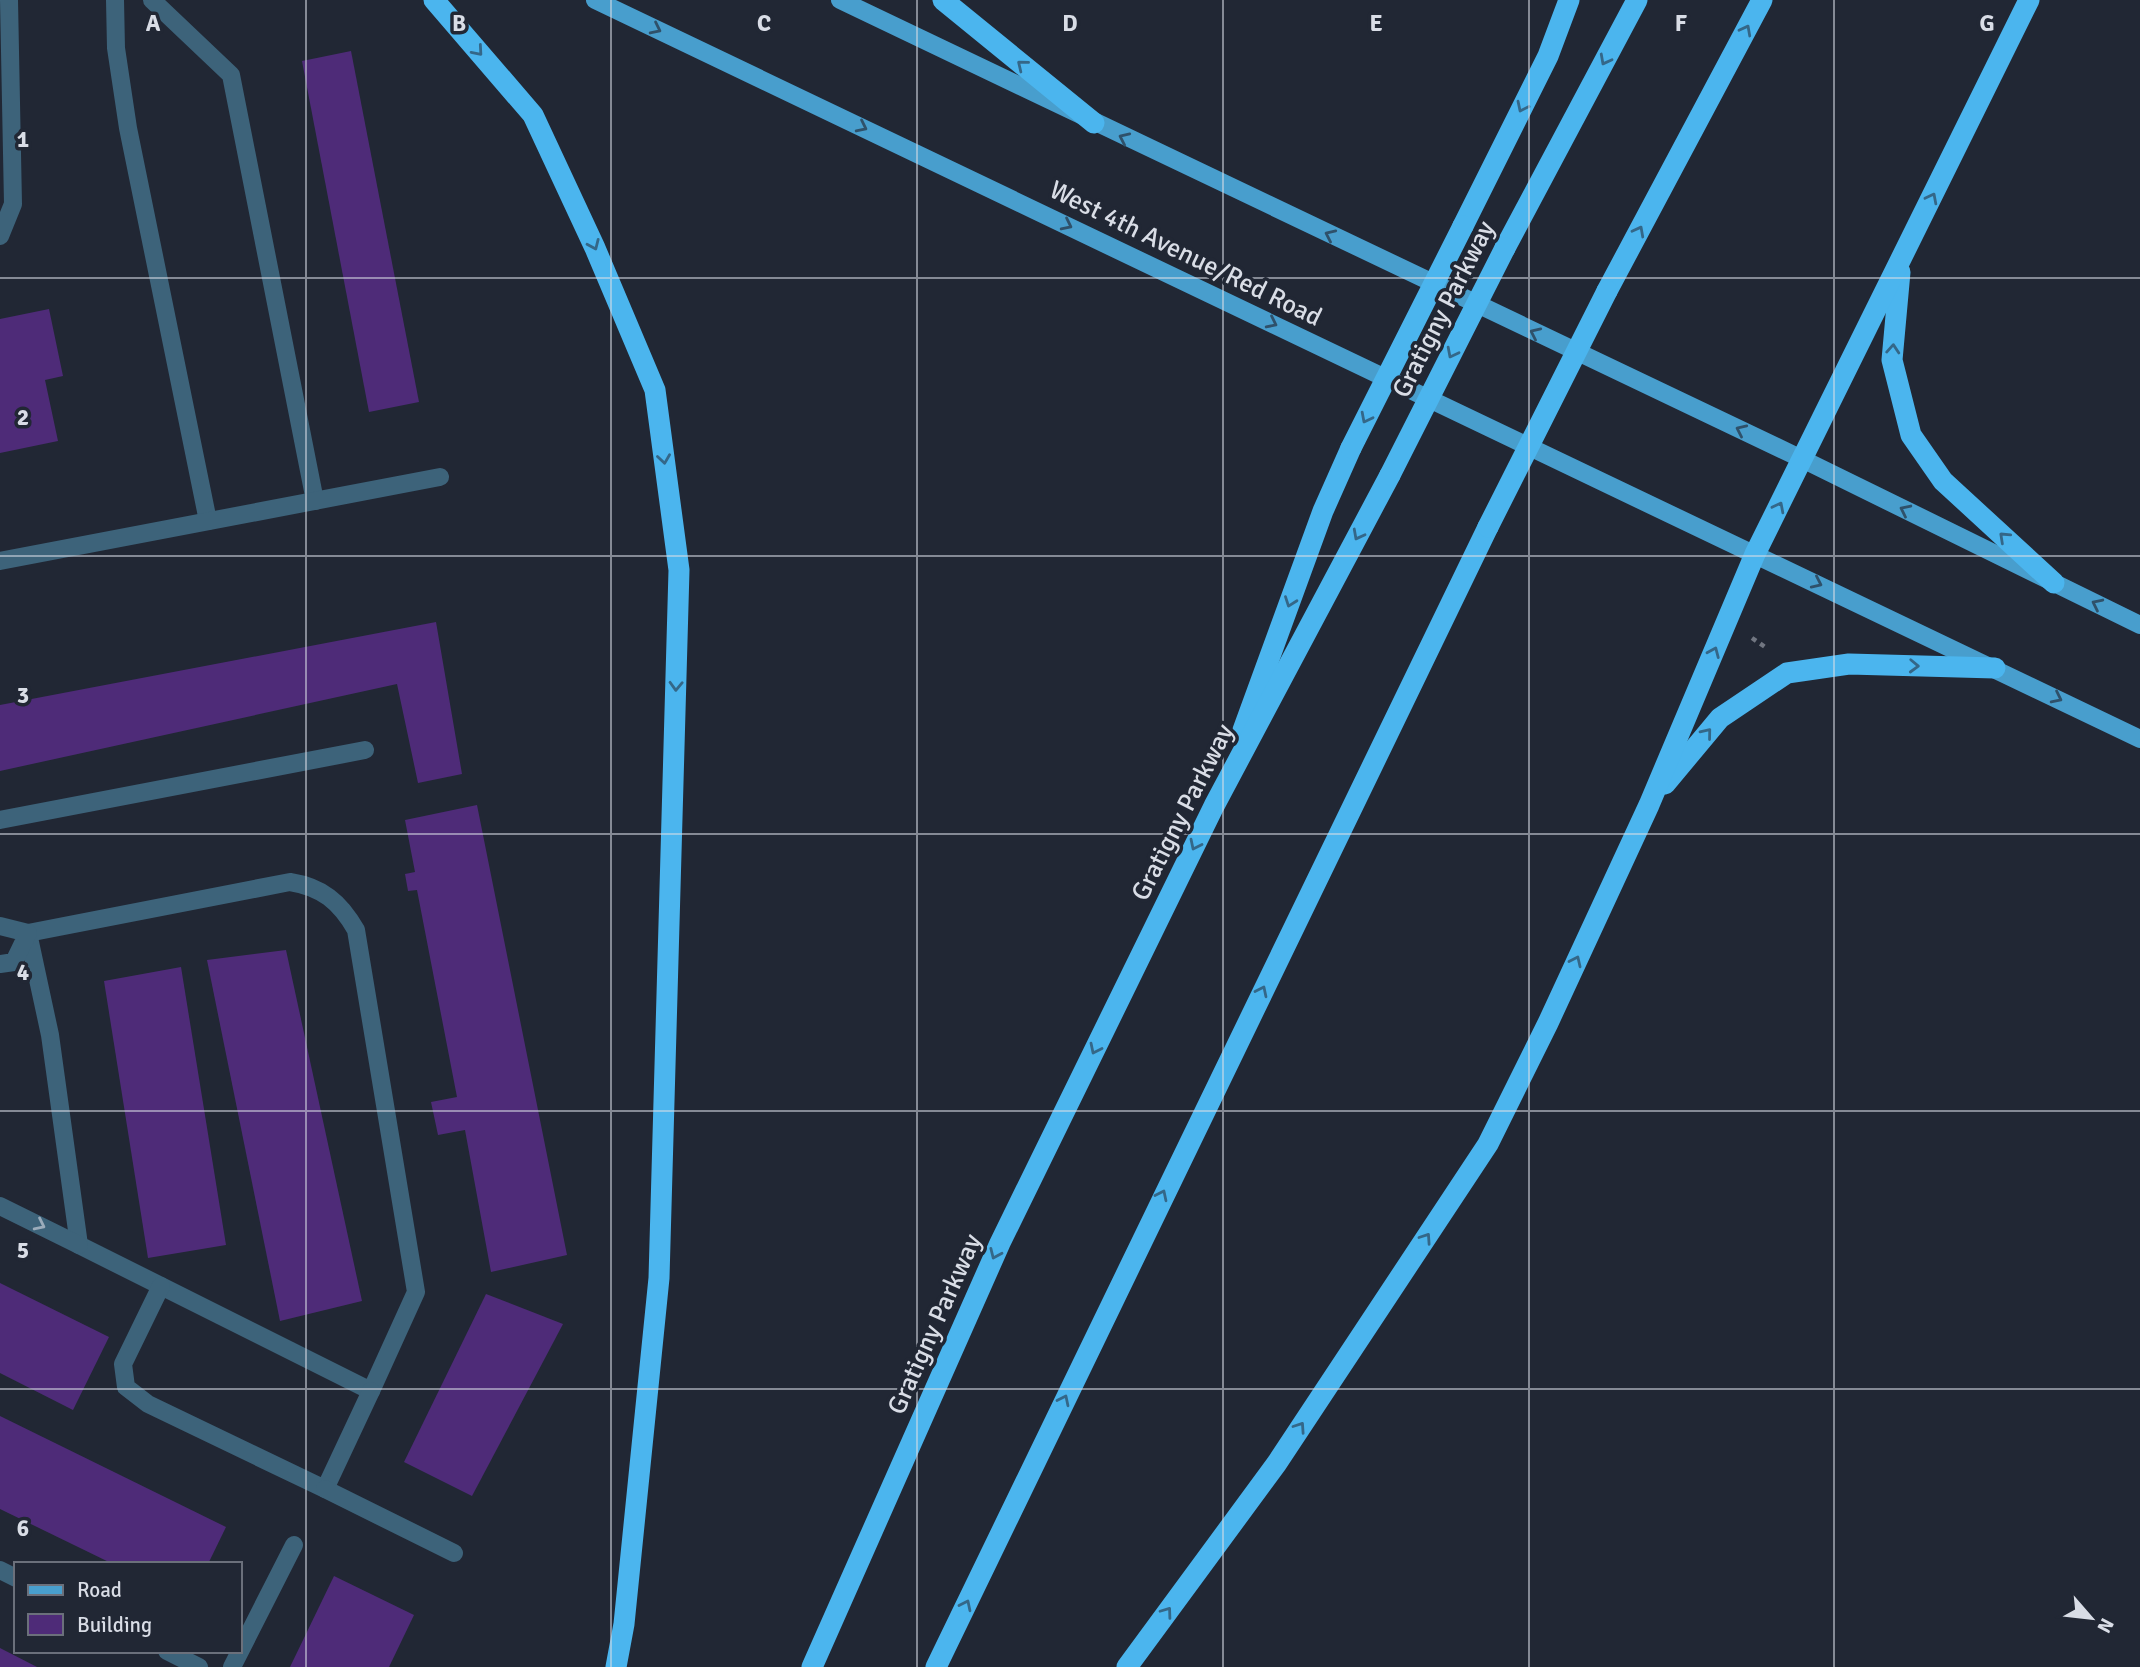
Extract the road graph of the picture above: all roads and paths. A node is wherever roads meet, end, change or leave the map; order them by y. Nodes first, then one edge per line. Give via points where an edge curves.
1 (9, 0) edge
2 (115, 0) edge
3 (152, 0) edge
4 (433, 0) edge
5 (595, 0) edge
6 (840, 0) edge
7 (943, 0) edge
8 (1569, 0) edge
9 (1637, 0) edge
10 (1762, 0) edge
11 (2029, 0) edge
12 (1094, 123) junction
13 (0, 236) edge
14 (1901, 259) junction
15 (1802, 459) junction
16 (440, 477) dead end
17 (315, 501) junction
18 (208, 521) junction
19 (1755, 554) junction
20 (0, 561) edge
21 (2054, 583) junction
22 (2140, 625) edge
23 (1745, 634) dead end
24 (1773, 654) dead end
25 (1995, 668) junction
26 (2140, 739) edge
27 (365, 750) dead end
28 (1649, 805) junction
29 (1214, 806) junction
30 (0, 820) edge
31 (0, 926) edge
32 (28, 933) junction
33 (0, 964) edge
34 (0, 1206) edge
35 (79, 1245) junction
36 (161, 1286) junction
37 (371, 1391) junction
38 (325, 1489) junction
39 (294, 1545) dead end
40 (454, 1553) dead end
41 (242, 1647) edge
42 (171, 1653) edge
43 (199, 1667) edge
44 (615, 1667) edge
45 (812, 1667) edge
46 (936, 1667) edge
47 (1127, 1667) edge

1 - 13 street via 13,204
2 - 18 street via 116,48 128,128
3 - 17 street via 231,75
4 -> 44 highway via 533,115 596,248 655,390 679,570 659,1278 624,1625
5 -> 19 main road, West 4th Avenue/Red Road
6 - 12 main road
12 -> 7 highway
8 -> 29 highway, bridge via 1548,55 1323,511
9 -> 29 highway, Gratigny Parkway, bridge
46 -> 10 highway, bridge via 1488,527
14 -> 11 highway
15 -> 12 main road
14 - 15 highway
21 -> 14 highway via 1943,481 1911,435 1892,360
19 -> 15 highway
21 -> 15 main road
16 - 17 street
17 - 18 street
18 - 20 street
19 -> 25 main road, West 4th Avenue/Red Road
28 -> 19 highway
22 -> 21 main road
23 - 24 path
25 -> 26 main road, West 4th Avenue/Red Road
28 -> 25 highway via 1720,718 1787,673 1849,664
27 - 30 street
47 -> 28 highway via 1277,1463 1488,1144
29 -> 45 highway, Gratigny Parkway via 1000,1244
31 - 32 street
32 - 33 street via 13,962
32 - 35 street via 50,1035
32 - 37 street via 290,882 322,890 342,908 356,930 416,1292
34 -> 35 street
35 - 36 street
36 - 37 street
36 - 38 street via 123,1364 126,1387 148,1404
37 - 38 street
38 - 40 street
39 - 41 street
42 - 43 street

